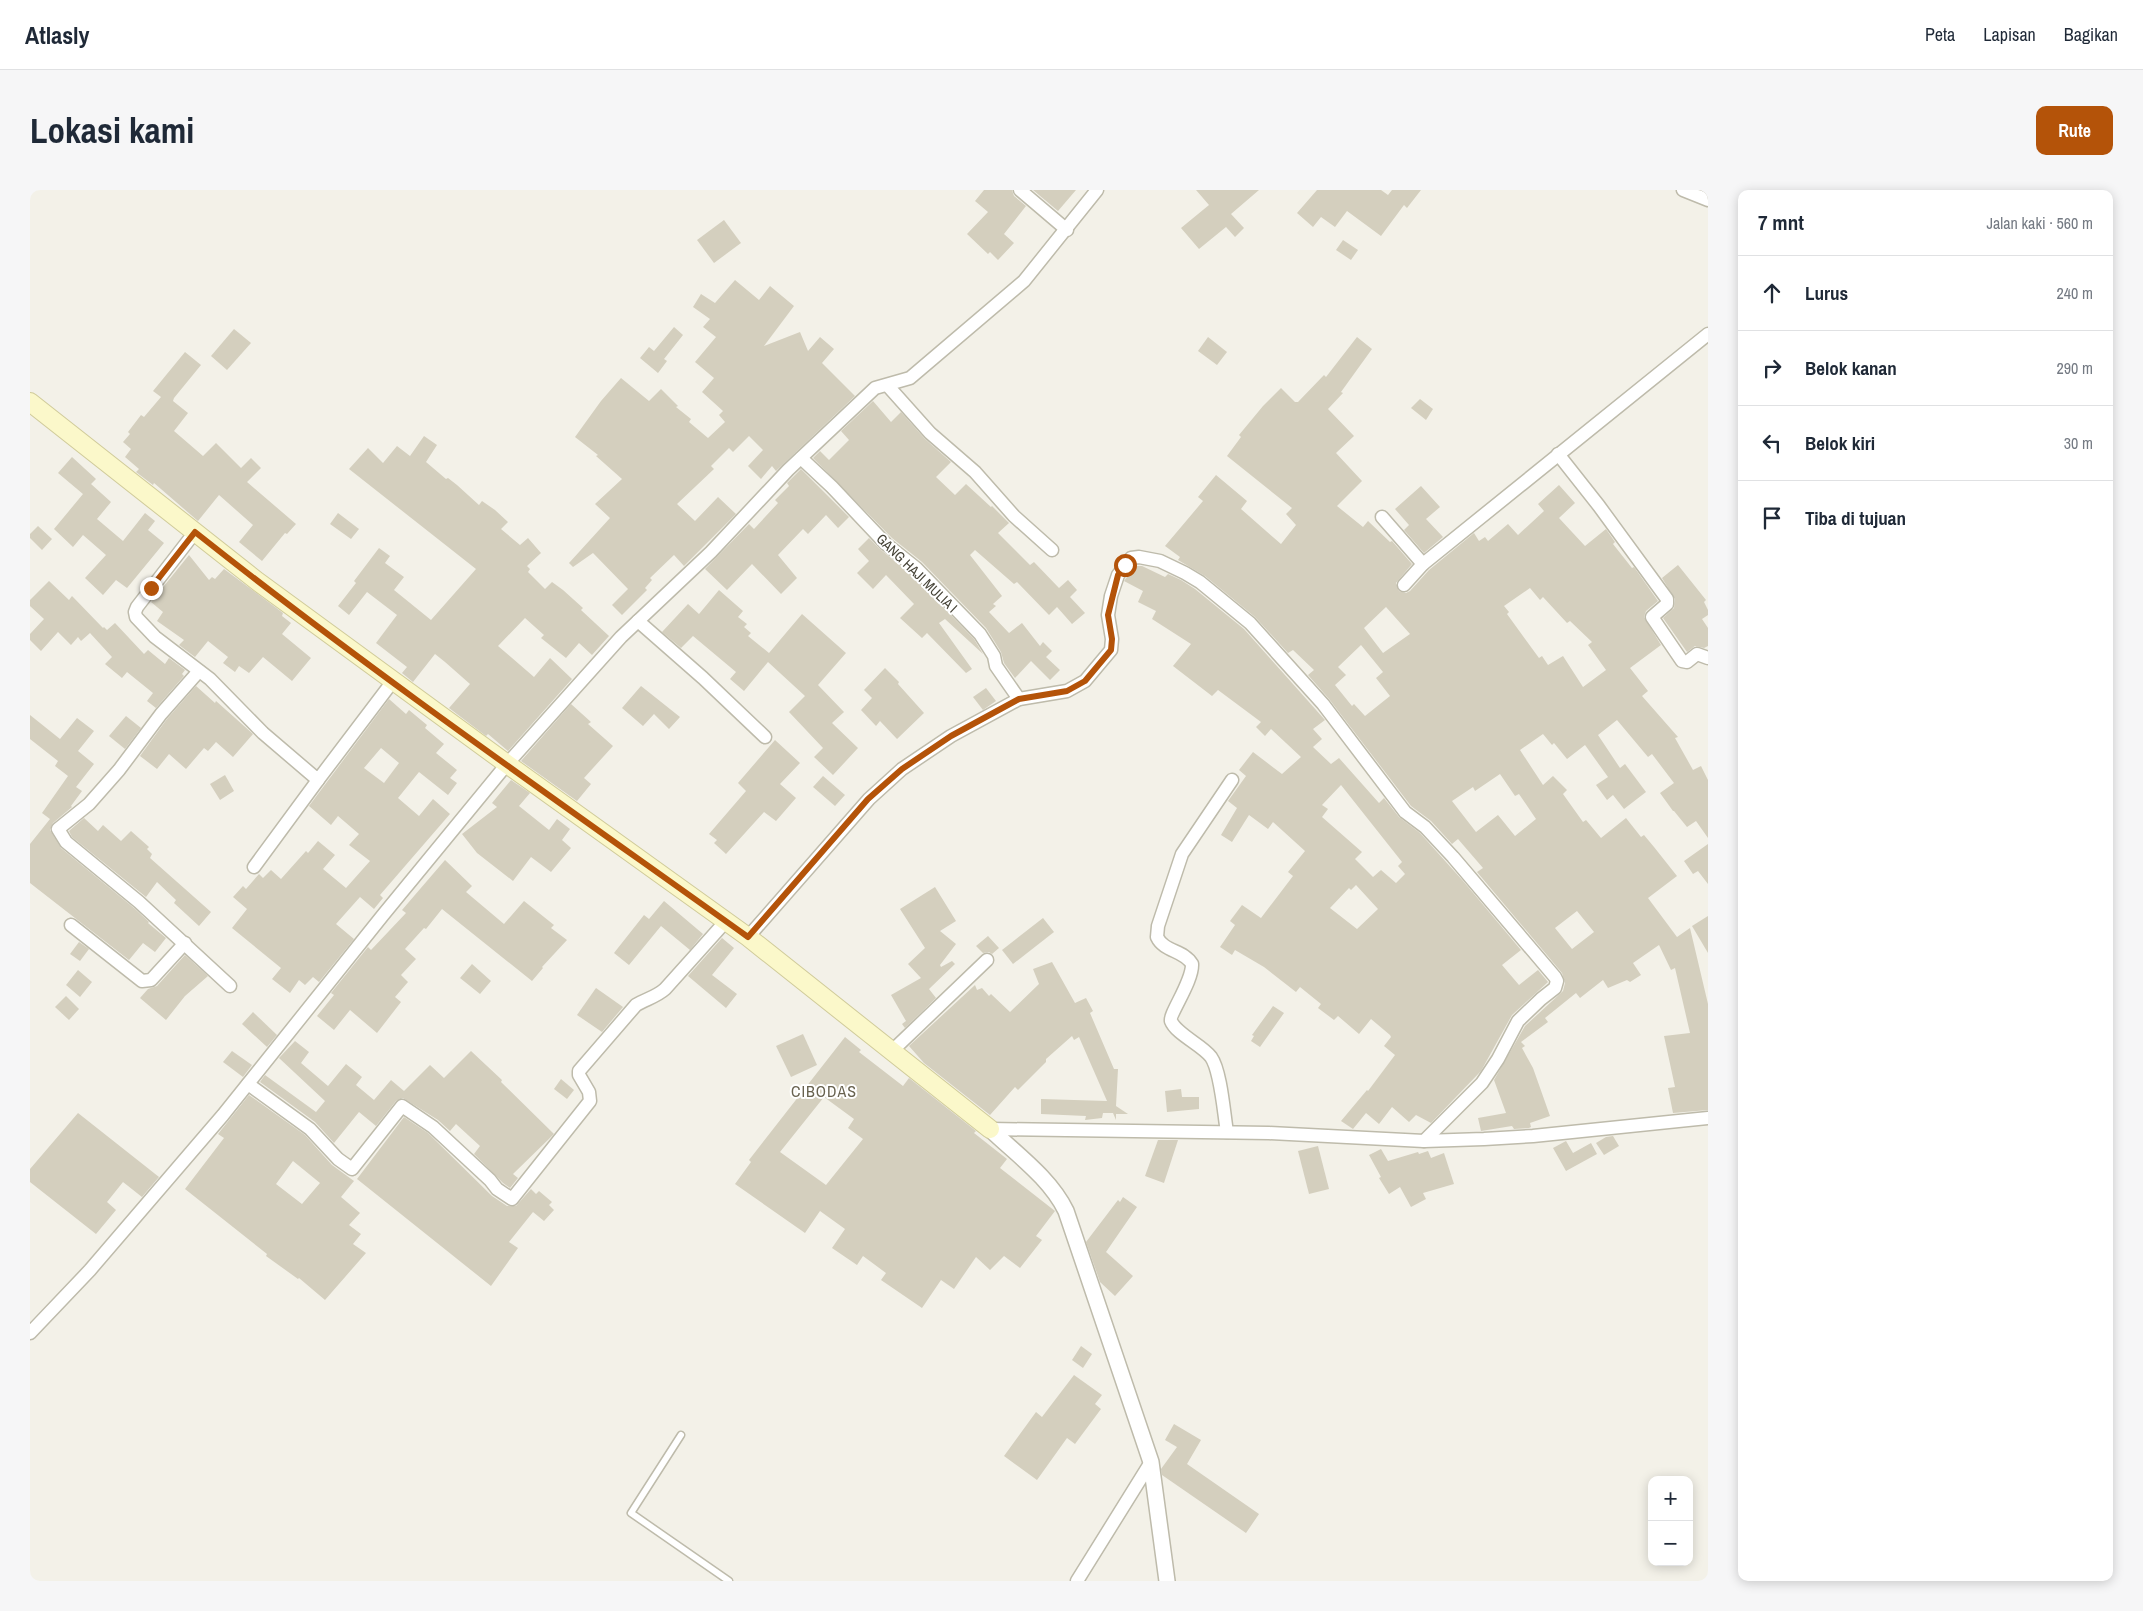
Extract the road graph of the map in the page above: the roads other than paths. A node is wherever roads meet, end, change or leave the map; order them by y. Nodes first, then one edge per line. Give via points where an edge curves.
1 (1020, 190) edge
2 (1097, 190) edge
3 (1683, 190) edge
4 (1708, 200) edge
5 (1067, 230) junction
6 (1708, 334) edge
7 (888, 386) junction
8 (30, 402) edge
9 (1558, 454) junction
10 (801, 458) junction
11 (1382, 517) dead end
12 (195, 532) junction
13 (1052, 550) dead end
14 (1423, 564) junction
15 (1404, 585) dead end
16 (638, 621) junction
17 (1708, 658) edge
18 (199, 671) junction
19 (393, 681) junction
20 (1019, 699) junction
21 (765, 737) dead end
22 (507, 764) junction
23 (318, 780) junction
24 (1232, 780) dead end
25 (254, 867) dead end
26 (726, 921) junction
27 (72, 924) dead end
28 (748, 937) junction
29 (185, 943) junction
30 (987, 960) dead end
31 (230, 986) dead end
32 (892, 1051) junction
33 (248, 1084) junction
34 (1708, 1118) edge
35 (990, 1128) junction
36 (1227, 1132) junction
37 (1424, 1141) junction
38 (30, 1333) edge
39 (681, 1435) dead end
40 (1151, 1462) junction
41 (729, 1581) edge
42 (1077, 1581) edge
43 (1167, 1581) edge

1 - 5 street
2 - 5 street
3 - 4 street
5 - 7 street via 1024,281 910,378
6 - 9 street
7 - 10 street via 874,388
7 - 13 street via 930,434 975,472 1014,516
8 - 12 main road
9 - 14 street
9 - 17 street via 1667,600 1652,617 1682,661 1687,662 1697,654
10 - 16 street
10 - 20 street, GANG HAJI MULIA I via 980,634 994,656 996,666
11 - 14 street
12 - 18 street via 134,612 155,637
12 - 19 main road
14 - 15 street
16 - 21 street
16 - 22 street
18 - 23 street
18 - 29 street via 89,804 58,829 66,842
19 - 22 main road
19 - 23 street
20 - 28 street via 951,736 902,769 856,812
20 - 37 street via 1072,688 1085,681 1105,658 1111,650 1108,615 1111,596 1118,575 1131,558 1160,561 1200,582 1250,622 1271,644 1323,704 1405,812 1425,827 1453,857 1557,981 1555,988 1518,1021 1482,1083
22 - 26 main road
22 - 33 street
23 - 25 street
24 - 36 street via 1182,854 1158,926 1158,937 1165,947 1187,957 1192,964 1189,981 1171,1020 1212,1059
26 - 28 main road
26 - 33 street via 665,989 636,1006 580,1071 590,1101 512,1199 497,1189 433,1127 402,1106 352,1170 310,1129
27 - 29 street via 142,981 151,980
28 - 32 main road
29 - 31 street
30 - 32 street
32 - 35 main road
33 - 38 street via 90,1270
34 - 37 street via 1533,1136
35 - 36 street
35 - 40 street via 1044,1180 1066,1211
36 - 37 street
39 - 41 lane via 631,1513
40 - 42 street
40 - 43 street

